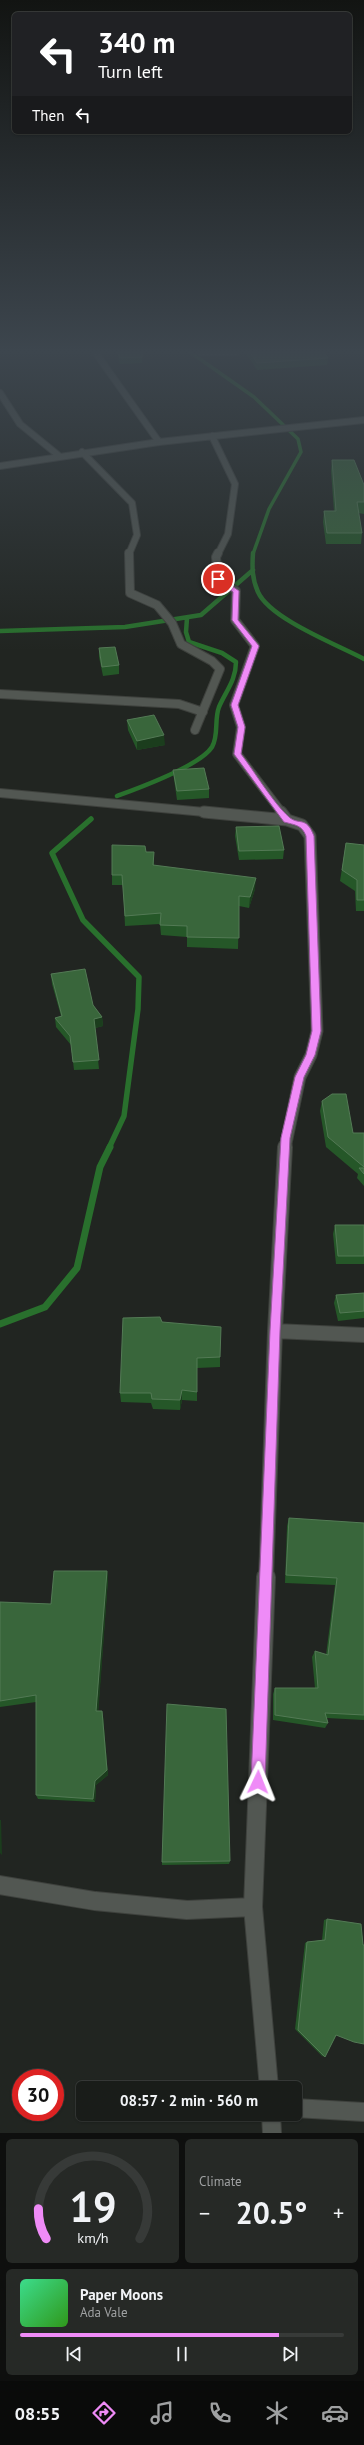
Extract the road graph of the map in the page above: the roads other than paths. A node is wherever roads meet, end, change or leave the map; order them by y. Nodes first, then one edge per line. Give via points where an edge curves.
1 (54, 452) edge
2 (82, 452) junction
3 (86, 452) edge
4 (219, 452) edge
5 (58, 455) junction
6 (0, 466) edge
7 (0, 694) edge
8 (203, 712) junction
9 (195, 730) dead end
10 (0, 793) edge
11 (287, 820) junction
12 (275, 1331) junction
13 (364, 1335) edge
14 (0, 1885) edge
15 (253, 1907) junction
16 (268, 2081) edge
17 (302, 2108) edge
18 (364, 2112) edge
19 (271, 2121) edge
20 (272, 2133) edge

1 - 5 street
2 - 3 street
2 - 5 street
2 - 8 street via 132,503 137,535 129,550 130,593 155,604 170,620 179,643 213,660 220,669
4 - 11 street via 235,484 228,534 216,557 218,579 236,591 235,620 256,646 234,705 242,727 237,754
5 - 6 street
7 - 8 street via 179,704
8 - 9 street
10 - 11 street
11 - 12 street via 300,823 307,828 310,836 317,1031 311,1055 300,1077 286,1138
12 - 13 street
12 - 15 street
14 - 15 street via 95,1901 187,1910
15 - 16 street
17 - 18 street
19 - 20 street

